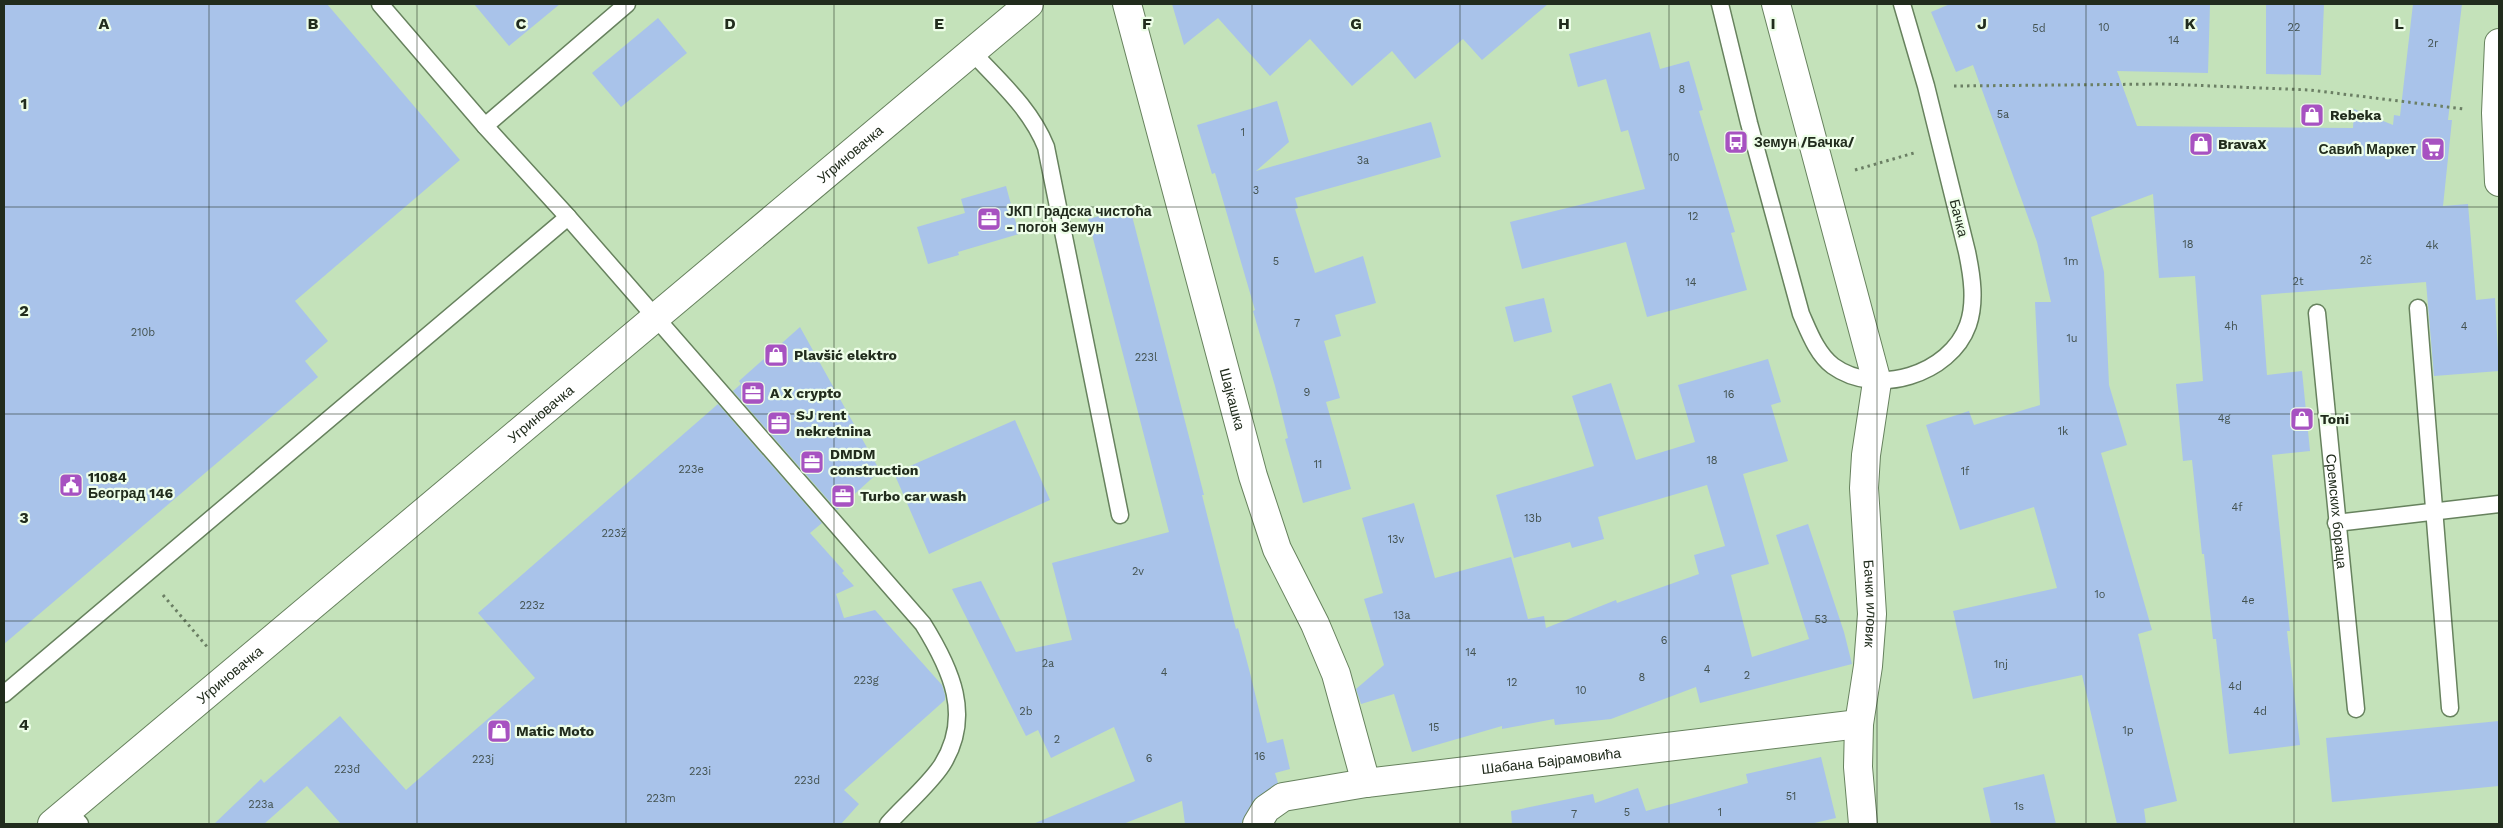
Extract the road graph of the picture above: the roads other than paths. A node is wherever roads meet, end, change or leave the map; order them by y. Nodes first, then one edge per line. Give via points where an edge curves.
1 (380, 4) edge
2 (627, 4) edge
3 (1029, 4) edge
4 (1127, 4) edge
5 (1720, 4) edge
6 (1776, 4) edge
7 (1902, 4) edge
8 (2499, 43) edge
9 (972, 52) junction
10 (485, 126) junction
11 (2499, 182) edge
12 (568, 218) junction
13 (2418, 308) dead end
14 (2317, 313) dead end
15 (655, 319) junction
16 (1877, 382) junction
17 (2499, 504) edge
18 (2434, 513) junction
19 (1120, 515) dead end
20 (2336, 523) junction
21 (4, 694) edge
22 (2450, 708) dead end
23 (2356, 709) dead end
24 (1858, 724) junction
25 (1366, 783) junction
26 (66, 820) edge
27 (888, 824) edge
28 (1257, 824) edge
29 (1863, 824) edge

1 - 10 lane
2 - 10 lane
3 - 9 street, Угриновачка
4 - 25 street, Шајкашка via 1253,476 1277,549 1336,674
5 - 16 lane, Бачка via 1801,314 1813,340 1833,366 1853,377
6 - 16 street
7 - 16 lane, Бачка via 1967,252 1972,308 1964,333 1948,355 1913,375
8 - 11 street via 2496,114
9 - 15 street, Угриновачка
9 - 19 lane via 1026,110 1038,126 1046,147
10 - 12 lane
12 - 15 lane
12 - 21 lane
13 - 18 lane
14 - 20 lane, Сремских бораца
15 - 26 street, Угриновачка via 230,675
15 - 27 lane via 923,624 942,654 957,699 957,736 941,766
16 - 24 street, Бачки иловик via 1864,488 1872,614 1868,666
17 - 18 lane
18 - 20 lane
18 - 22 lane
20 - 23 lane, Сремских бораца
24 - 25 street, Шабана Бајрамовића
24 - 29 street, Бачки иловик
25 - 28 street, Шабана Бајрамовића via 1283,797 1266,809

